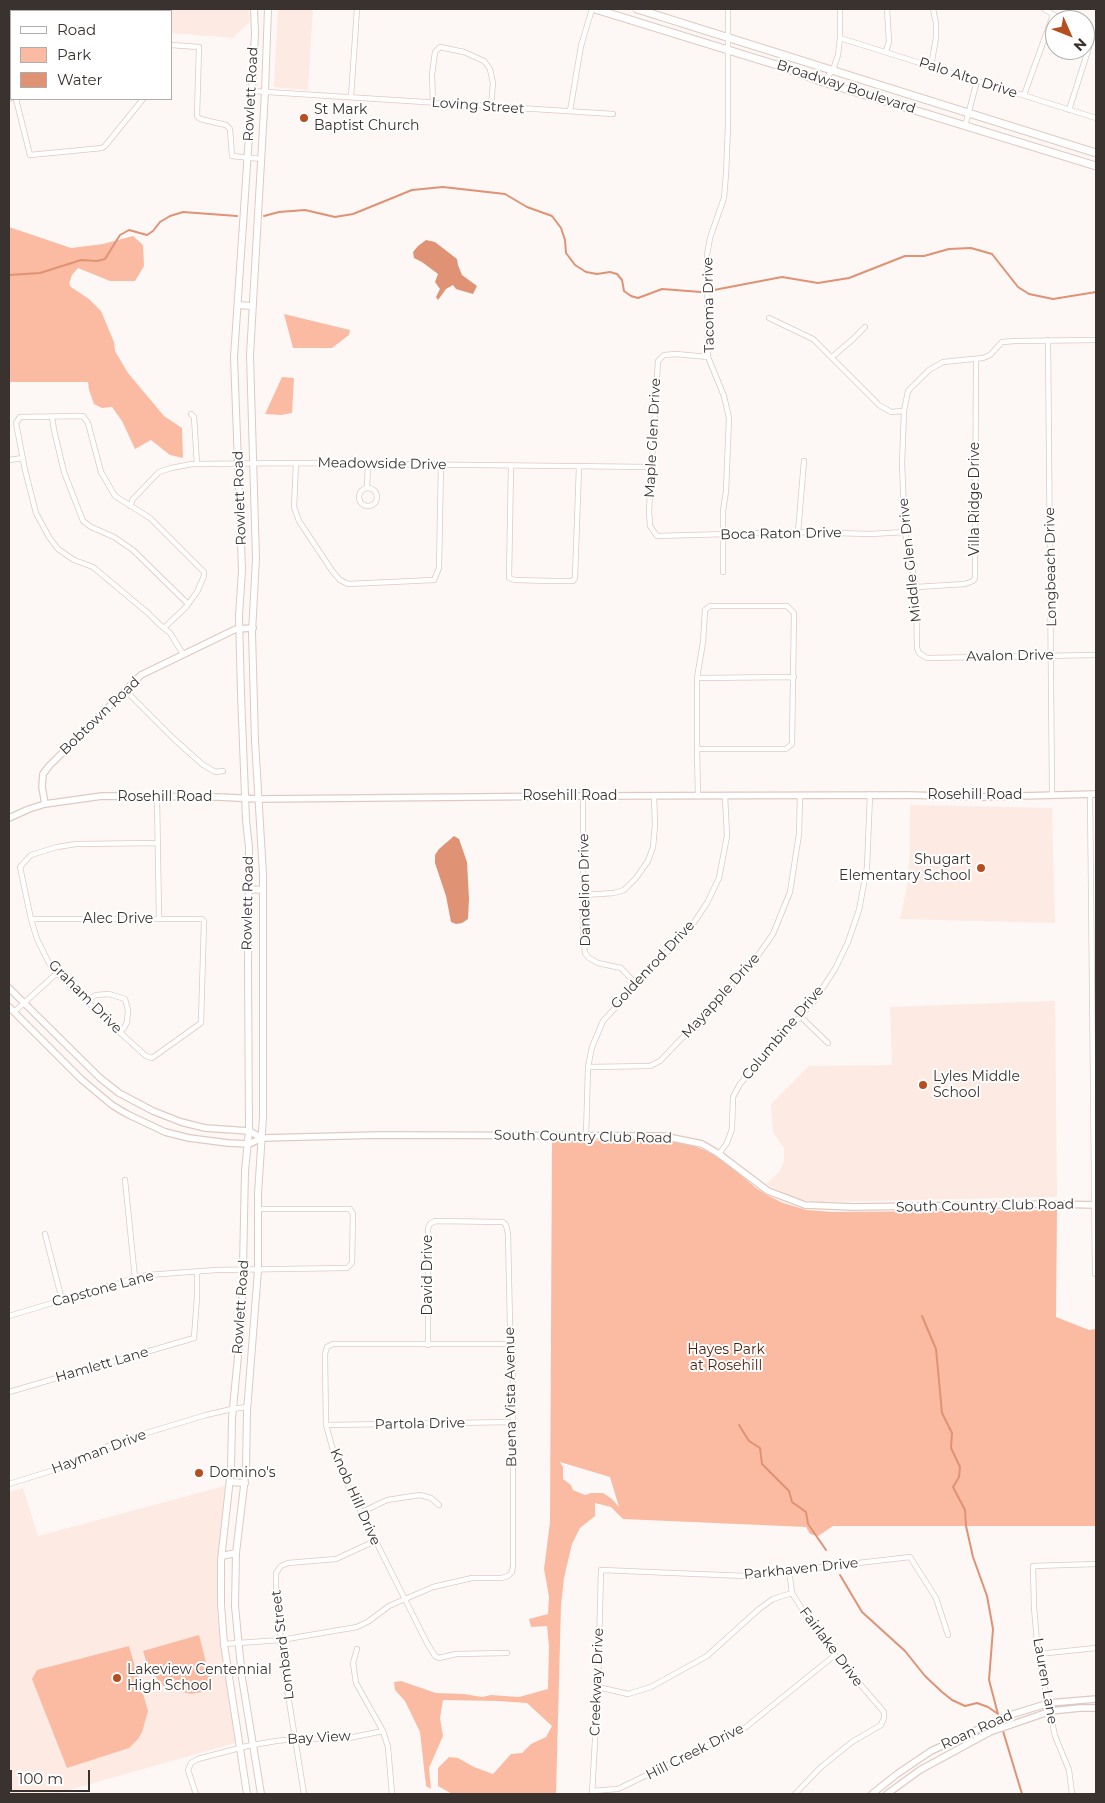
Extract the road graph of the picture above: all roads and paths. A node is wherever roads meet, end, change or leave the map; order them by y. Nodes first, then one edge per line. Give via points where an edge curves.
1 (254, 9) edge
2 (258, 9) edge
3 (268, 9) edge
4 (357, 9) edge
5 (594, 9) edge
6 (637, 9) edge
7 (728, 9) edge
8 (840, 9) edge
9 (887, 9) edge
10 (933, 9) edge
11 (729, 37) junction
12 (1045, 37) edge
13 (840, 38) junction
14 (172, 45) edge
15 (728, 51) junction
16 (886, 51) junction
17 (1087, 60) edge
18 (931, 66) junction
19 (833, 70) junction
20 (976, 81) junction
21 (823, 82) junction
22 (252, 91) junction
23 (266, 92) junction
24 (1024, 95) junction
25 (351, 97) junction
26 (16, 100) edge
27 (142, 100) edge
28 (433, 103) junction
29 (491, 107) junction
30 (1069, 110) junction
31 (570, 111) junction
32 (968, 113) junction
33 (613, 114) dead end
34 (1096, 118) edge
35 (965, 126) junction
36 (1096, 153) edge
37 (247, 158) junction
38 (260, 159) junction
39 (1096, 166) edge
40 (238, 305) junction
41 (252, 306) junction
42 (769, 318) dead end
43 (865, 327) dead end
44 (1048, 340) junction
45 (1096, 340) edge
46 (708, 356) junction
47 (832, 356) junction
48 (976, 359) junction
49 (904, 411) junction
50 (191, 414) dead end
51 (52, 417) junction
52 (236, 417) junction
53 (251, 417) junction
54 (23, 458) junction
55 (9, 460) edge
56 (804, 461) dead end
57 (253, 463) junction
58 (296, 463) junction
59 (197, 464) junction
60 (239, 464) junction
61 (368, 464) junction
62 (441, 464) junction
63 (511, 466) junction
64 (579, 467) junction
65 (652, 468) junction
66 (367, 488) dead end
67 (130, 506) junction
68 (798, 532) junction
69 (905, 532) junction
70 (722, 535) junction
71 (658, 536) joint
72 (723, 572) dead end
73 (916, 587) junction
74 (188, 604) junction
75 (164, 628) junction
76 (240, 628) junction
77 (253, 628) junction
78 (184, 654) junction
79 (924, 655) joint
80 (1052, 655) junction
81 (1096, 655) edge
82 (794, 677) junction
83 (697, 678) junction
84 (125, 690) junction
85 (698, 749) junction
86 (223, 771) dead end
87 (1052, 794) junction
88 (1093, 794) edge
89 (870, 795) junction
90 (583, 796) junction
91 (654, 796) junction
92 (698, 796) junction
93 (725, 796) junction
94 (800, 796) junction
95 (157, 797) junction
96 (246, 798) junction
97 (259, 799) junction
98 (45, 804) junction
99 (9, 818) edge
100 (158, 843) junction
101 (248, 889) junction
102 (263, 890) junction
103 (584, 895) junction
104 (30, 919) junction
105 (159, 919) junction
106 (57, 973) junction
107 (636, 984) junction
108 (9, 988) edge
109 (87, 1000) junction
110 (24, 1003) junction
111 (9, 1007) edge
112 (14, 1012) junction
113 (800, 1016) junction
114 (119, 1032) junction
115 (828, 1043) dead end
116 (152, 1058) joint
117 (588, 1067) junction
118 (95, 1074) junction
119 (86, 1084) junction
120 (249, 1131) junction
121 (586, 1136) junction
122 (262, 1138) junction
123 (249, 1144) junction
124 (719, 1154) junction
125 (125, 1180) dead end
126 (1095, 1205) edge
127 (258, 1209) junction
128 (506, 1225) joint
129 (44, 1234) dead end
130 (244, 1270) junction
131 (258, 1270) junction
132 (197, 1272) junction
133 (1094, 1274) dead end
134 (135, 1278) junction
135 (62, 1300) junction
136 (9, 1316) edge
137 (512, 1344) junction
138 (428, 1345) junction
139 (9, 1392) edge
140 (248, 1407) junction
141 (232, 1409) junction
142 (513, 1422) junction
143 (326, 1425) junction
144 (230, 1482) junction
145 (244, 1483) junction
146 (9, 1484) edge
147 (439, 1505) dead end
148 (362, 1512) junction
149 (375, 1541) junction
150 (236, 1553) junction
151 (222, 1556) junction
152 (1096, 1564) edge
153 (602, 1570) joint
154 (789, 1570) junction
155 (792, 1593) junction
156 (404, 1599) junction
157 (948, 1635) dead end
158 (281, 1640) junction
159 (224, 1644) junction
160 (238, 1644) junction
161 (1096, 1648) edge
162 (357, 1649) dead end
163 (507, 1653) dead end
164 (1038, 1654) junction
165 (835, 1655) junction
166 (598, 1688) junction
167 (1096, 1699) edge
168 (1049, 1703) junction
169 (1096, 1708) edge
170 (1050, 1711) junction
171 (383, 1731) junction
172 (296, 1739) junction
173 (254, 1745) junction
174 (239, 1748) junction
175 (592, 1793) edge
176 (196, 1794) edge
177 (247, 1794) edge
178 (261, 1794) edge
179 (304, 1794) edge
180 (392, 1794) edge
181 (795, 1794) edge
182 (872, 1794) edge
183 (887, 1794) edge
184 (1072, 1794) edge

1 - 22 main road, Rowlett Road
2 - 3 main road
3 - 23 main road, Rowlett Road
4 - 25 street
5 - 15 main road, Broadway Boulevard
5 - 31 street via 580,46
6 - 11 main road, Broadway Boulevard
7 - 11 street, Tacoma Drive
8 - 13 street
9 - 16 street via 889,42
10 - 18 street via 936,38
11 - 15 street, Tacoma Drive
11 - 19 main road, Broadway Boulevard
12 - 24 street
13 - 16 street, Palo Alto Drive
13 - 19 street
14 - 37 street via 199,47 197,116 226,125 230,129 232,156
15 - 21 main road, Broadway Boulevard
15 - 46 street, Tacoma Drive via 724,198 707,255
16 - 18 street, Palo Alto Drive
17 - 30 street
18 - 20 street, Palo Alto Drive
19 - 21 street
19 - 32 main road, Broadway Boulevard
20 - 24 street, Palo Alto Drive
20 - 32 street
21 - 35 main road, Broadway Boulevard
22 - 23 street, Loving Street
22 - 37 main road, Rowlett Road
23 - 25 street, Loving Street
23 - 38 main road, Rowlett Road
24 - 30 street, Palo Alto Drive
25 - 28 street, Loving Street
26 - 27 street via 30,155 94,150 106,146
28 - 29 street, Loving Street
28 - 29 street via 432,74 435,52 440,47 464,52 484,61 490,69 493,84
29 - 31 street, Loving Street
30 - 34 street, Palo Alto Drive
31 - 33 street, Loving Street
32 - 35 street
32 - 36 main road, Broadway Boulevard
35 - 39 main road, Broadway Boulevard
37 - 38 street
37 - 40 main road, Rowlett Road
38 - 41 main road, Rowlett Road
40 - 41 main road
40 - 52 main road, Rowlett Road via 234,357
41 - 53 main road, Rowlett Road
42 - 47 street via 814,339
43 - 47 street
44 - 45 street
44 - 48 street via 1002,342 990,355
44 - 80 street, Longbeach Drive
46 - 65 street, Maple Glen Drive via 664,355 658,361
46 - 70 street, Tacoma Drive via 724,396 728,418
47 - 49 street via 879,405 891,412
48 - 49 street, Middle Glen Drive via 943,362 928,370 908,391
48 - 73 street, Villa Ridge Drive via 975,578 965,584
49 - 69 street, Middle Glen Drive
50 - 59 street via 194,418
51 - 54 street via 24,416 17,419
51 - 67 street via 83,416 88,423 103,478 115,496
51 - 74 street via 64,472 82,522 133,550
52 - 53 main road
52 - 60 main road, Rowlett Road
53 - 57 main road, Rowlett Road
54 - 55 street
54 - 75 street via 36,513 58,549 93,567
56 - 68 street
57 - 58 street, Meadowside Drive
57 - 60 street, Meadowside Drive
57 - 77 main road, Rowlett Road via 256,559
58 - 61 street, Meadowside Drive
58 - 62 street via 294,507 298,520 333,572 348,584 434,580 439,568
59 - 60 street, Meadowside Drive
59 - 67 street, Meadowside Drive via 159,472
60 - 76 main road, Rowlett Road
61 - 62 street, Meadowside Drive
61 - 66 street
62 - 63 street, Meadowside Drive
63 - 64 street, Meadowside Drive
63 - 64 street via 509,578 553,582 576,578
64 - 65 street, Meadowside Drive
65 - 71 street, Maple Glen Drive via 650,526
67 - 74 street via 150,518 204,572 197,592
68 - 69 street, Boca Raton Drive
68 - 70 street, Boca Raton Drive
69 - 73 street, Middle Glen Drive
70 - 71 street, Boca Raton Drive
70 - 72 street, Tacoma Drive
73 - 79 street, Middle Glen Drive via 917,648
74 - 75 street
75 - 78 street
76 - 77 street, Bobtown Road
76 - 78 street, Bobtown Road
76 - 96 main road, Rowlett Road
77 - 97 main road, Rowlett Road
78 - 84 street, Bobtown Road via 141,675
79 - 80 street, Avalon Drive via 928,658
80 - 81 street, Avalon Drive
80 - 87 street, Longbeach Drive
82 - 83 street
82 - 83 street via 794,614 784,605 706,608
82 - 85 street via 791,746 786,749
83 - 85 street
84 - 86 street via 202,764 215,772
84 - 98 street, Bobtown Road via 49,766 42,787
85 - 92 street
87 - 88 street, Rosehill Road
87 - 89 street, Rosehill Road
88 - 126 street
89 - 94 street, Rosehill Road
89 - 113 street, Columbine Drive via 867,867 859,910 835,969
90 - 91 street, Rosehill Road
90 - 97 street, Rosehill Road
90 - 103 street, Dandelion Drive
91 - 92 street, Rosehill Road
91 - 103 street via 653,847 636,878 624,890
92 - 93 street, Rosehill Road
93 - 94 street, Rosehill Road
93 - 107 street, Goldenrod Drive via 727,836 719,878 693,924
94 - 117 street, Mayapple Drive via 799,834 790,892 773,934 748,968 660,1061 650,1066
95 - 96 street, Rosehill Road
95 - 98 street, Rosehill Road via 102,796
95 - 100 street
96 - 97 street, Rosehill Road
96 - 101 main road, Rowlett Road
97 - 102 main road, Rowlett Road
98 - 99 street
100 - 104 street, Graham Drive via 76,844 32,856 20,867
100 - 105 street
101 - 102 main road
101 - 120 main road, Rowlett Road
102 - 122 main road, Rowlett Road
103 - 107 street, Dandelion Drive via 585,953 598,963 621,968
104 - 105 street, Alec Drive
104 - 106 street, Graham Drive via 37,940
105 - 116 street, Alec Drive via 204,921 201,1023
106 - 109 street, Graham Drive
106 - 110 street
107 - 117 street, Goldenrod Drive via 602,1021
108 - 110 street, South Country Club Road
109 - 114 street, Graham Drive
109 - 114 street via 109,994 124,999 128,1010 127,1022
110 - 112 street
110 - 118 street, South Country Club Road
111 - 112 street
112 - 119 street
113 - 115 street
113 - 124 street, Columbine Drive via 740,1084 733,1097 732,1129
114 - 116 street, Graham Drive
117 - 121 street, Goldenrod Drive
118 - 119 street
118 - 120 street, South Country Club Road via 118,1093 168,1118 205,1128
119 - 123 street via 122,1110 165,1132
120 - 122 street, South Country Club Road
120 - 123 main road, Rowlett Road
121 - 122 street, South Country Club Road
121 - 124 street, South Country Club Road via 663,1136 702,1144
122 - 123 street, South Country Club Road
122 - 127 main road, Rowlett Road
123 - 130 main road, Rowlett Road via 245,1171
124 - 126 street, South Country Club Road via 768,1191 805,1205
125 - 134 street
126 - 133 street
127 - 131 main road, Rowlett Road
127 - 131 street, Capstone Lane via 350,1209 353,1214 352,1263 347,1268
128 - 137 street, Buena Vista Avenue
128 - 138 street, David Drive via 503,1222 462,1220 430,1224
129 - 135 street
130 - 131 street, Capstone Lane
130 - 132 street, Capstone Lane
130 - 141 main road, Rowlett Road
131 - 140 main road, Rowlett Road
132 - 134 street, Capstone Lane
132 - 139 street, Hamlett Lane via 194,1338
134 - 135 street, Capstone Lane
135 - 136 street, Capstone Lane
137 - 138 street, Knob Hill Drive
137 - 142 street, Buena Vista Avenue
138 - 143 street, Knob Hill Drive via 333,1344 327,1347
140 - 141 street, Hayman Drive
140 - 145 main road, Rowlett Road
141 - 144 main road, Rowlett Road
141 - 146 street, Hayman Drive via 123,1440 67,1466
142 - 143 street, Partola Drive
142 - 156 street, Buena Vista Avenue via 512,1569 508,1576 458,1580
143 - 148 street, Knob Hill Drive via 332,1450
144 - 145 main road
144 - 151 main road, Rowlett Road
145 - 150 main road, Rowlett Road
147 - 148 street via 420,1495 387,1500
148 - 149 street, Knob Hill Drive
149 - 156 street, Knob Hill Drive
149 - 158 street, Lombard Street via 336,1559 281,1566 275,1583
150 - 151 main road
150 - 160 main road, Rowlett Road
151 - 159 main road, Rowlett Road
152 - 164 street, Lauren Lane via 1032,1566
153 - 154 street, Parkhaven Drive via 746,1576
153 - 166 street, Creekway Drive
154 - 155 street, Fairlake Drive
154 - 157 street, Parkhaven Drive via 910,1557 936,1598
155 - 165 street, Fairlake Drive
155 - 166 street via 759,1608 707,1656 651,1687 628,1694
156 - 158 street via 357,1627
156 - 163 street, Knob Hill Drive via 438,1658 456,1654
158 - 160 street
158 - 172 street, Lombard Street
159 - 160 street
159 - 174 main road, Rowlett Road
160 - 173 main road, Rowlett Road
161 - 164 street
162 - 171 street via 353,1663 356,1683
164 - 168 street, Lauren Lane
165 - 175 street, Hill Creek Drive via 746,1726 618,1790
165 - 181 street, Fairlake Drive via 884,1712 884,1718 880,1725 852,1742 821,1768
166 - 175 street, Creekway Drive
167 - 168 street, Roan Road
168 - 170 street, Lauren Lane
168 - 182 street, Roan Road via 1007,1716 931,1751
169 - 170 street, Roan Road
170 - 183 street, Roan Road via 974,1740 920,1770
170 - 184 street, Lauren Lane via 1055,1736 1069,1770
171 - 172 street, Bay View via 349,1738
171 - 180 street via 388,1748
172 - 173 street, Bay View
172 - 179 street, Lombard Street
173 - 174 street, Bay View
173 - 178 main road, Rowlett Road
174 - 176 street, Bay View via 191,1763 188,1770
174 - 177 main road, Rowlett Road

